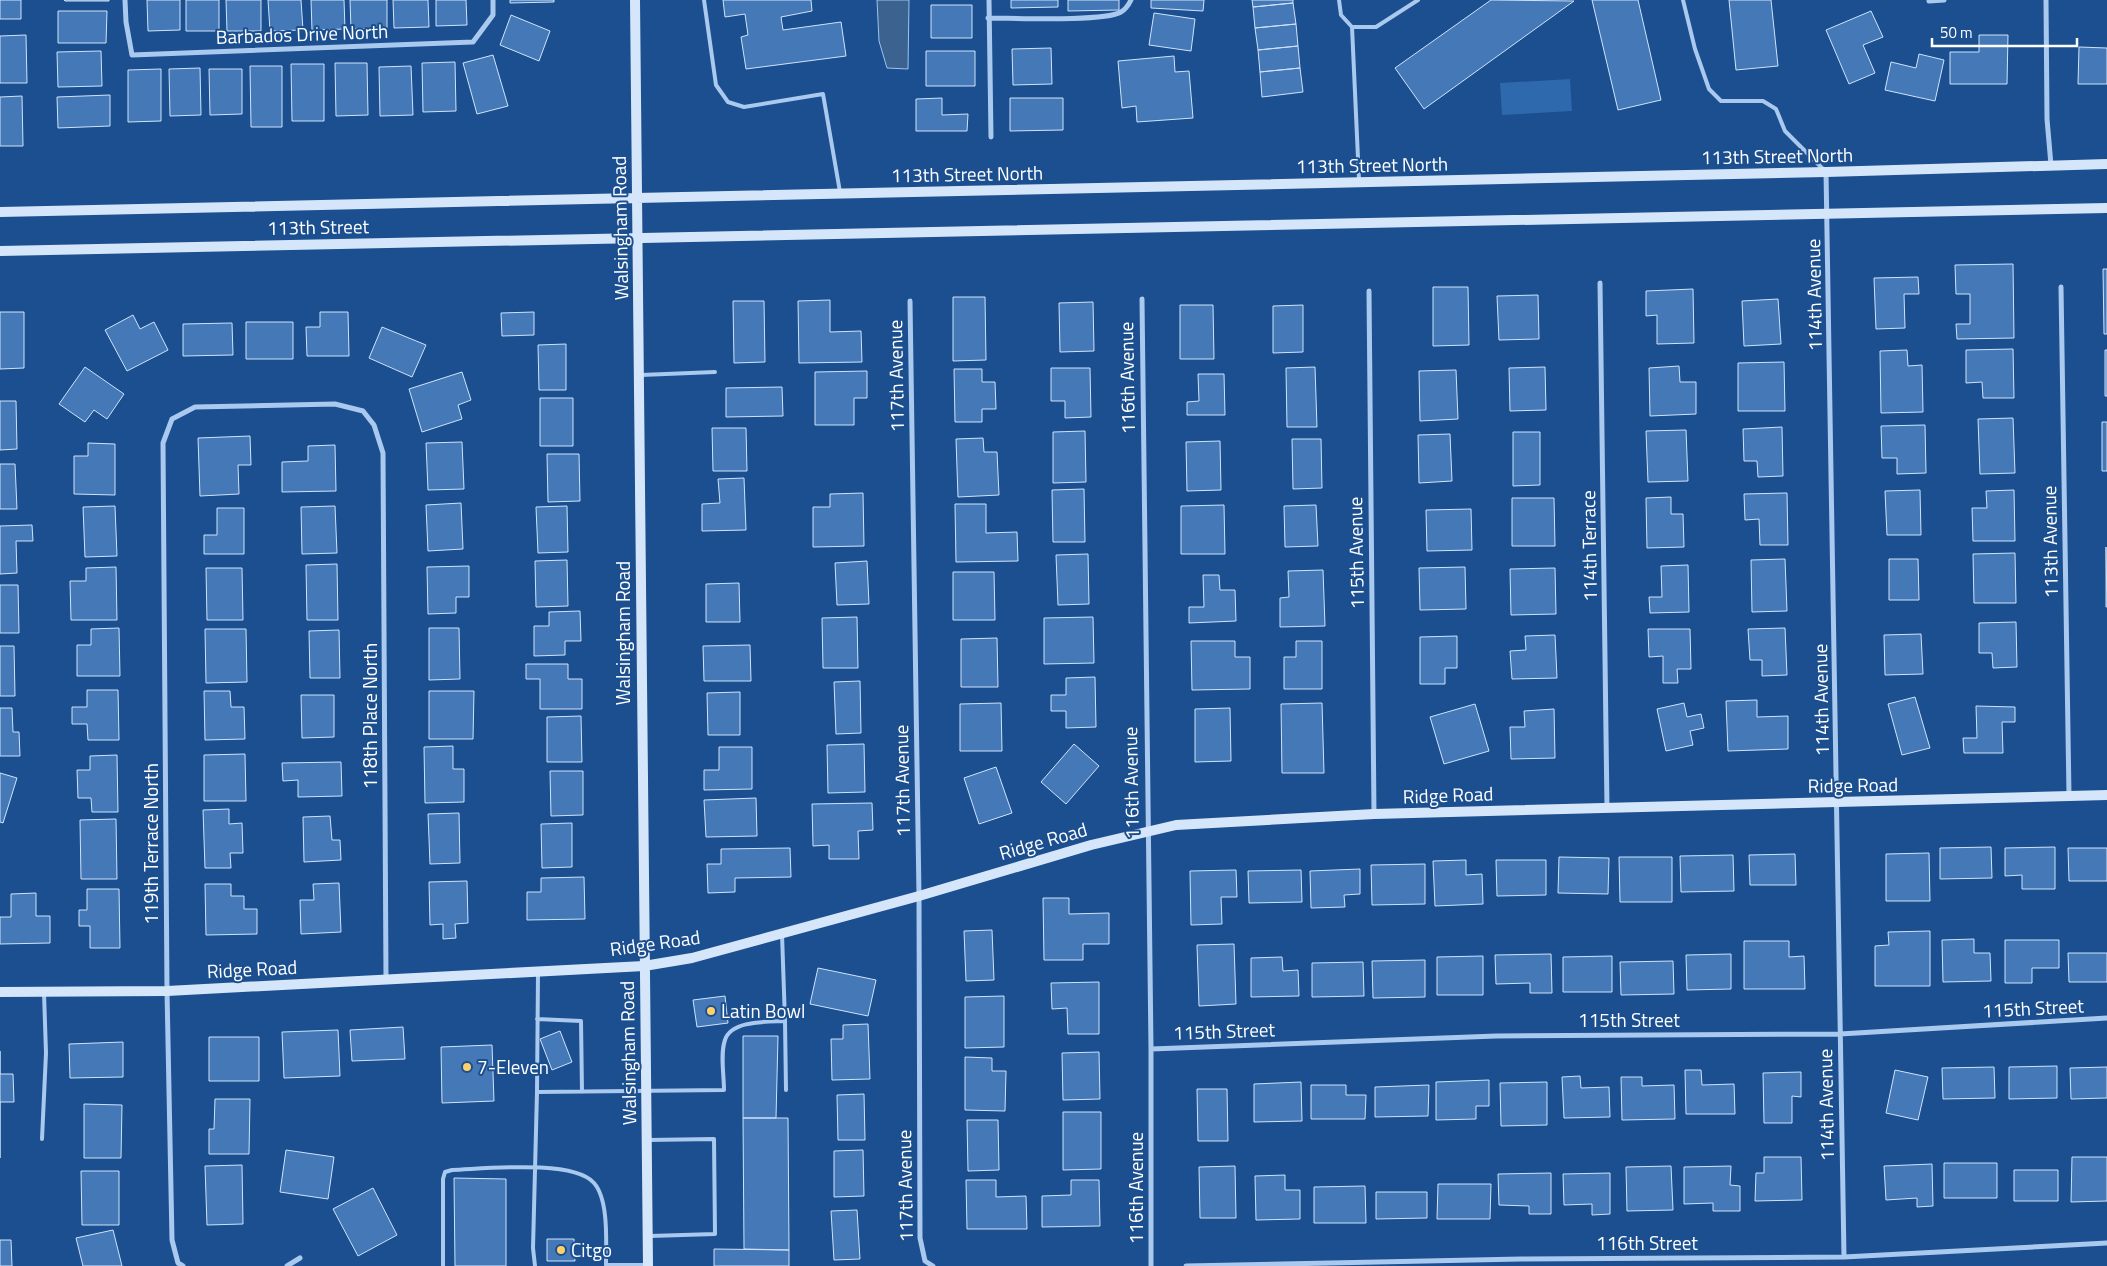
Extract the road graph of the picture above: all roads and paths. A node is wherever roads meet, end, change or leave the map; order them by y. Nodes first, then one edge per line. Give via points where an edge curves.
1 (125, 0) edge
2 (493, 0) edge
3 (635, 0) edge
4 (704, 0) edge
5 (989, 0) edge
6 (1131, 0) edge
7 (1339, 0) edge
8 (1418, 0) edge
9 (1683, 0) edge
10 (1944, 0) edge
11 (2046, 0) edge
12 (1929, 1) edge
13 (988, 18) junction
14 (1352, 27) junction
15 (991, 137) dead end
16 (2107, 164) edge
17 (2051, 165) junction
18 (1826, 172) junction
19 (1359, 183) junction
20 (840, 194) junction
21 (637, 199) junction
22 (2107, 208) edge
23 (0, 212) edge
24 (1827, 214) junction
25 (638, 237) junction
26 (0, 251) edge
27 (1600, 284) dead end
28 (2061, 287) dead end
29 (1369, 292) dead end
30 (1142, 299) dead end
31 (910, 301) dead end
32 (715, 372) dead end
33 (639, 375) junction
34 (172, 419) joint
35 (2107, 795) edge
36 (2070, 796) junction
37 (1838, 803) junction
38 (1607, 808) junction
39 (1374, 814) junction
40 (1147, 831) junction
41 (919, 896) junction
42 (782, 934) junction
43 (644, 966) junction
44 (538, 971) junction
45 (386, 979) junction
46 (44, 991) junction
47 (167, 991) junction
48 (0, 992) edge
49 (2107, 1018) edge
50 (537, 1019) junction
51 (785, 1021) junction
52 (1840, 1034) junction
53 (1151, 1049) junction
54 (786, 1090) dead end
55 (646, 1091) junction
56 (537, 1092) junction
57 (582, 1092) junction
58 (42, 1139) dead end
59 (647, 1140) junction
60 (534, 1167) junction
61 (648, 1236) junction
62 (2107, 1243) edge
63 (1844, 1257) junction
64 (300, 1258) dead end
65 (605, 1265) edge
66 (648, 1265) edge
67 (183, 1266) edge
68 (287, 1266) edge
69 (443, 1266) edge
70 (535, 1266) edge
71 (933, 1266) edge
72 (1151, 1266) edge
73 (1186, 1266) edge

1 - 2 street, Barbados Drive North via 132,55 473,42 493,16
3 - 21 main road, Walsingham Road
4 - 20 lane via 716,84 728,102 744,107 823,94
5 - 13 street
6 - 13 street via 1122,12 1112,15
7 - 14 lane via 1341,15
8 - 14 lane via 1376,27
9 - 18 lane via 1709,89 1720,101 1763,102 1776,109 1785,131
10 - 12 street
11 - 17 street via 2047,119
13 - 15 street
14 - 19 lane
16 - 17 main road, 113th Street North
17 - 18 main road, 113th Street North
18 - 19 main road, 113th Street North
18 - 24 street, 114th Avenue
19 - 20 main road, 113th Street North
20 - 21 main road, 113th Street North
21 - 23 main road, 113th Street
21 - 25 main road, Walsingham Road
22 - 24 main road
24 - 25 main road
24 - 37 street, 114th Avenue
25 - 26 main road, 113th Street
25 - 33 main road, Walsingham Road
27 - 38 street, 114th Terrace
28 - 36 street, 113th Avenue
29 - 39 street, 115th Avenue
30 - 40 street, 116th Avenue
31 - 41 street, 117th Avenue
32 - 33 lane
33 - 43 main road, Walsingham Road
34 - 45 street, 118th Place North via 195,407 335,404 363,412 374,425 383,453
34 - 47 street, 119th Terrace North via 163,443
35 - 36 main road, Ridge Road
36 - 37 main road, Ridge Road
37 - 38 main road, Ridge Road
37 - 52 street, 114th Avenue
38 - 39 main road, Ridge Road
39 - 40 main road, Ridge Road via 1176,824
40 - 41 main road, Ridge Road
40 - 53 street, 116th Avenue
41 - 42 main road, Ridge Road
41 - 71 street, 117th Avenue via 920,1238 925,1261
42 - 43 main road, Ridge Road via 692,958
42 - 51 lane
43 - 44 main road, Ridge Road
43 - 55 main road, Walsingham Road
44 - 45 main road, Ridge Road
44 - 50 lane
45 - 47 main road, Ridge Road
46 - 47 main road, Ridge Road
46 - 48 main road, Ridge Road
46 - 58 lane via 46,1053
47 - 67 street, 119th Terrace North via 172,1240 178,1263
49 - 52 street, 115th Street
50 - 56 lane
50 - 57 lane via 581,1021
51 - 54 lane
51 - 55 lane via 747,1024 731,1030 725,1038 724,1090
52 - 53 street, 115th Street via 1496,1036
52 - 63 street, 114th Avenue
53 - 72 street, 116th Avenue
55 - 57 lane
55 - 59 main road, Walsingham Road
56 - 57 lane
56 - 60 lane
59 - 61 main road, Walsingham Road
59 - 61 lane via 714,1139 715,1234
60 - 65 lane via 580,1173 594,1183 602,1198
60 - 69 lane via 445,1172
60 - 70 lane
61 - 66 main road, Walsingham Road
62 - 63 street, 116th Street
63 - 73 street, 116th Street
64 - 68 street
65 - 66 lane

